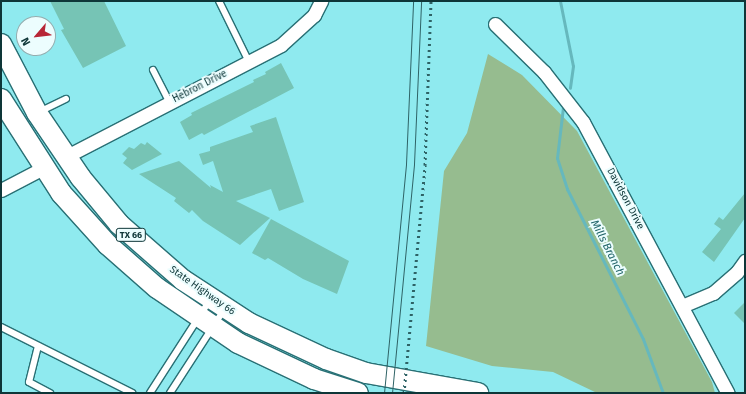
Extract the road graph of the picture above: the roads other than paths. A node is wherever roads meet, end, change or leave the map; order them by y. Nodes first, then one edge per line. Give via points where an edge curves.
1 (219, 1) edge
2 (321, 1) edge
3 (494, 24) dead end
4 (1, 44) edge
5 (249, 62) junction
6 (153, 70) dead end
7 (1, 93) edge
8 (1, 99) edge
9 (66, 99) dead end
10 (170, 103) junction
11 (37, 113) junction
12 (64, 156) junction
13 (43, 168) junction
14 (1, 190) edge
15 (117, 222) junction
16 (745, 261) edge
17 (218, 304) junction
18 (682, 306) junction
19 (206, 323) junction
20 (1, 327) edge
21 (38, 346) junction
22 (50, 393) edge
23 (132, 393) edge
24 (150, 393) edge
25 (170, 393) edge
26 (358, 393) edge
27 (478, 393) edge
28 (728, 393) edge

1 - 5 lane
2 - 5 street, Hebron Drive via 314,15 281,45
3 - 18 street, Davidson Drive via 544,72 583,122
4 - 11 main road, State Highway 66 / TX 66
5 - 10 street, Hebron Drive
6 - 10 lane
7 - 12 main road via 16,106 46,152 55,158
8 - 13 main road, TX 66
9 - 11 lane
10 - 12 street, Hebron Drive
11 - 12 main road, State Highway 66 / TX 66
12 - 15 main road, State Highway 66 / TX 66
13 - 14 street
13 - 15 main road via 57,172 93,207
13 - 19 main road, TX 66 via 108,245 157,288
15 - 17 main road, State Highway 66 / TX 66 via 183,280
16 - 18 street via 737,272 713,293
17 - 19 lane
17 - 19 lane
17 - 27 main road, State Highway 66 / TX 66 via 297,347 366,373
18 - 28 street, Davidson Drive
19 - 24 lane
19 - 25 lane
19 - 26 main road, TX 66 via 287,368
20 - 21 lane
21 - 22 lane via 29,382
21 - 23 lane

